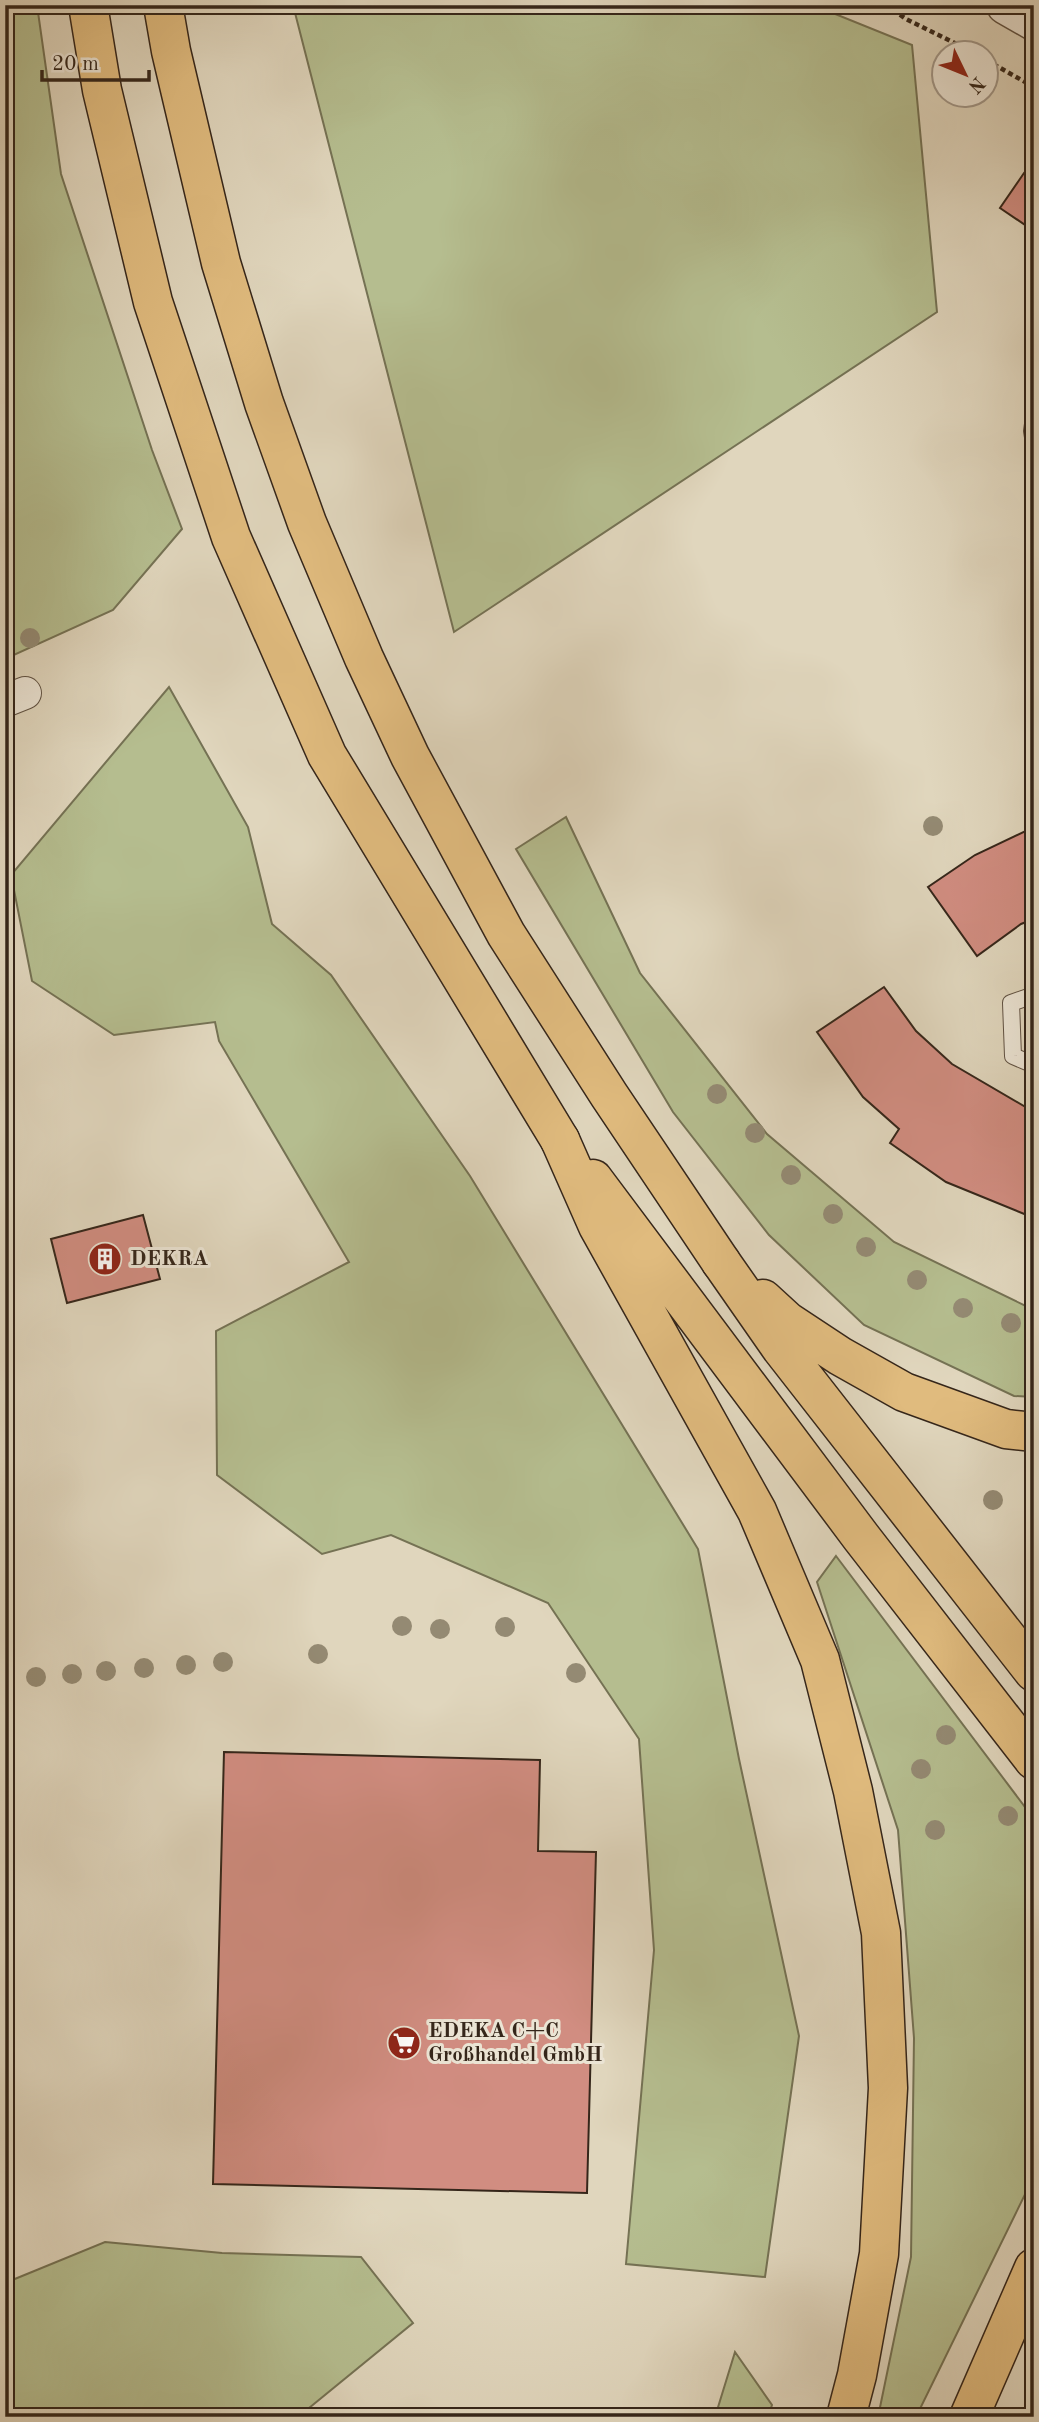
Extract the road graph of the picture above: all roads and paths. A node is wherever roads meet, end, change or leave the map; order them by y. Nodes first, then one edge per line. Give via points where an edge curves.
1 (88, 5) edge
2 (163, 5) edge
3 (886, 5) edge
4 (1006, 5) edge
5 (1034, 21) edge
6 (945, 38) edge
7 (1000, 68) edge
8 (1034, 87) edge
9 (1034, 417) edge
10 (1034, 443) edge
11 (1034, 995) edge
12 (1034, 1065) edge
13 (560, 1140) junction
14 (721, 1262) junction
15 (1034, 1432) edge
16 (1034, 1672) edge
17 (1034, 1760) edge
18 (1034, 2267) edge
19 (846, 2417) edge
20 (969, 2417) edge

1 - 13 highway via 102,90 153,302 231,537 327,755
2 - 14 highway via 225,276 264,403 364,658 410,756 506,934
3 - 6 path
4 - 5 street
7 - 8 path
9 - 10 lane
11 - 12 lane via 1011,1003 1013,1056
13 - 17 highway
13 - 19 highway via 598,1226 757,1511 820,1660 853,1791 881,1933 888,2088 879,2254
14 - 15 highway via 787,1321 904,1392 1006,1429
14 - 16 highway via 781,1348
18 - 20 highway

